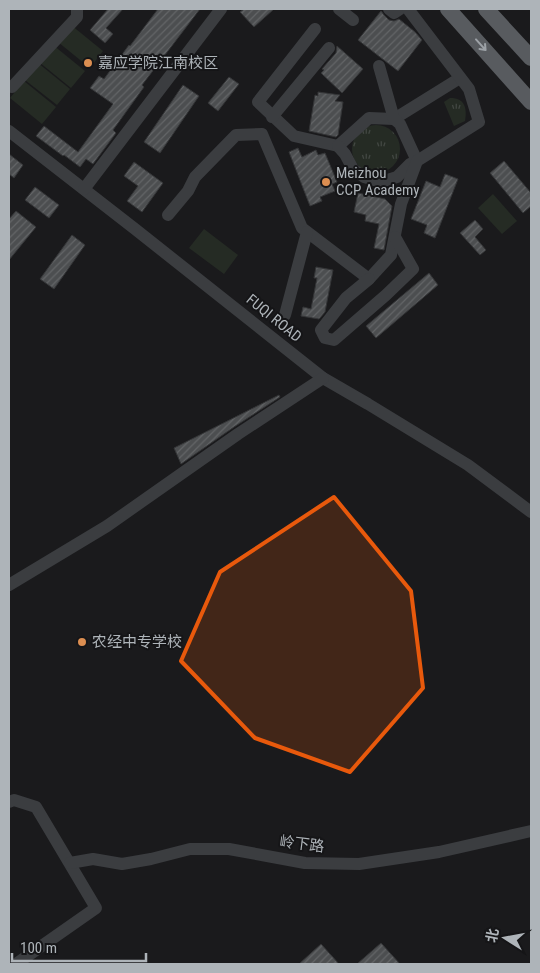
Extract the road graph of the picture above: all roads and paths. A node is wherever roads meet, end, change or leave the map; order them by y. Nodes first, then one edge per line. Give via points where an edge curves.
1 (77, 9) edge
2 (221, 9) edge
3 (339, 9) edge
4 (389, 9) edge
5 (400, 9) edge
6 (408, 9) edge
7 (448, 9) edge
8 (486, 9) edge
9 (353, 20) dead end
10 (315, 29) dead end
11 (329, 48) dead end
12 (531, 58) edge
13 (379, 66) dead end
14 (460, 78) junction
15 (12, 87) dead end
16 (531, 102) edge
17 (272, 116) junction
18 (394, 119) junction
19 (9, 131) edge
20 (338, 146) junction
21 (417, 161) junction
22 (84, 189) junction
23 (168, 214) dead end
24 (307, 232) junction
25 (395, 237) junction
26 (370, 278) junction
27 (386, 295) junction
28 (285, 315) dead end
29 (323, 378) junction
30 (531, 512) edge
31 (9, 585) edge
32 (9, 802) edge
33 (531, 831) edge
34 (70, 863) junction
35 (16, 964) edge

1 - 15 street via 77,17
2 - 22 street
3 - 9 street
4 - 5 street via 394,13
6 - 14 street
7 -> 16 main road
8 - 12 main road
10 - 17 street via 258,102
11 - 17 street
13 - 18 street
14 - 18 street
14 - 21 street via 469,89 479,122
17 - 20 street via 294,136
18 - 20 street via 370,118
18 - 21 street via 400,124
19 - 22 street, FUQI ROAD
20 - 21 street via 353,169 364,178 381,182 397,177
21 - 25 street via 401,204
22 - 29 street, FUQI ROAD
23 - 24 street via 188,191 195,177 236,135 262,134 302,228
24 - 26 street
24 - 28 street
25 - 26 street via 391,255
25 - 27 street via 414,269
26 - 27 street
26 - 27 street via 346,298 321,330 326,338 334,340
29 - 30 street, FUQI ROAD via 468,465
29 - 31 street via 107,526
32 - 34 street via 14,800 36,807
33 - 34 street, 岭下路 via 439,852 359,864 305,862 228,849 190,849 122,864 93,859
34 - 35 street via 96,908

